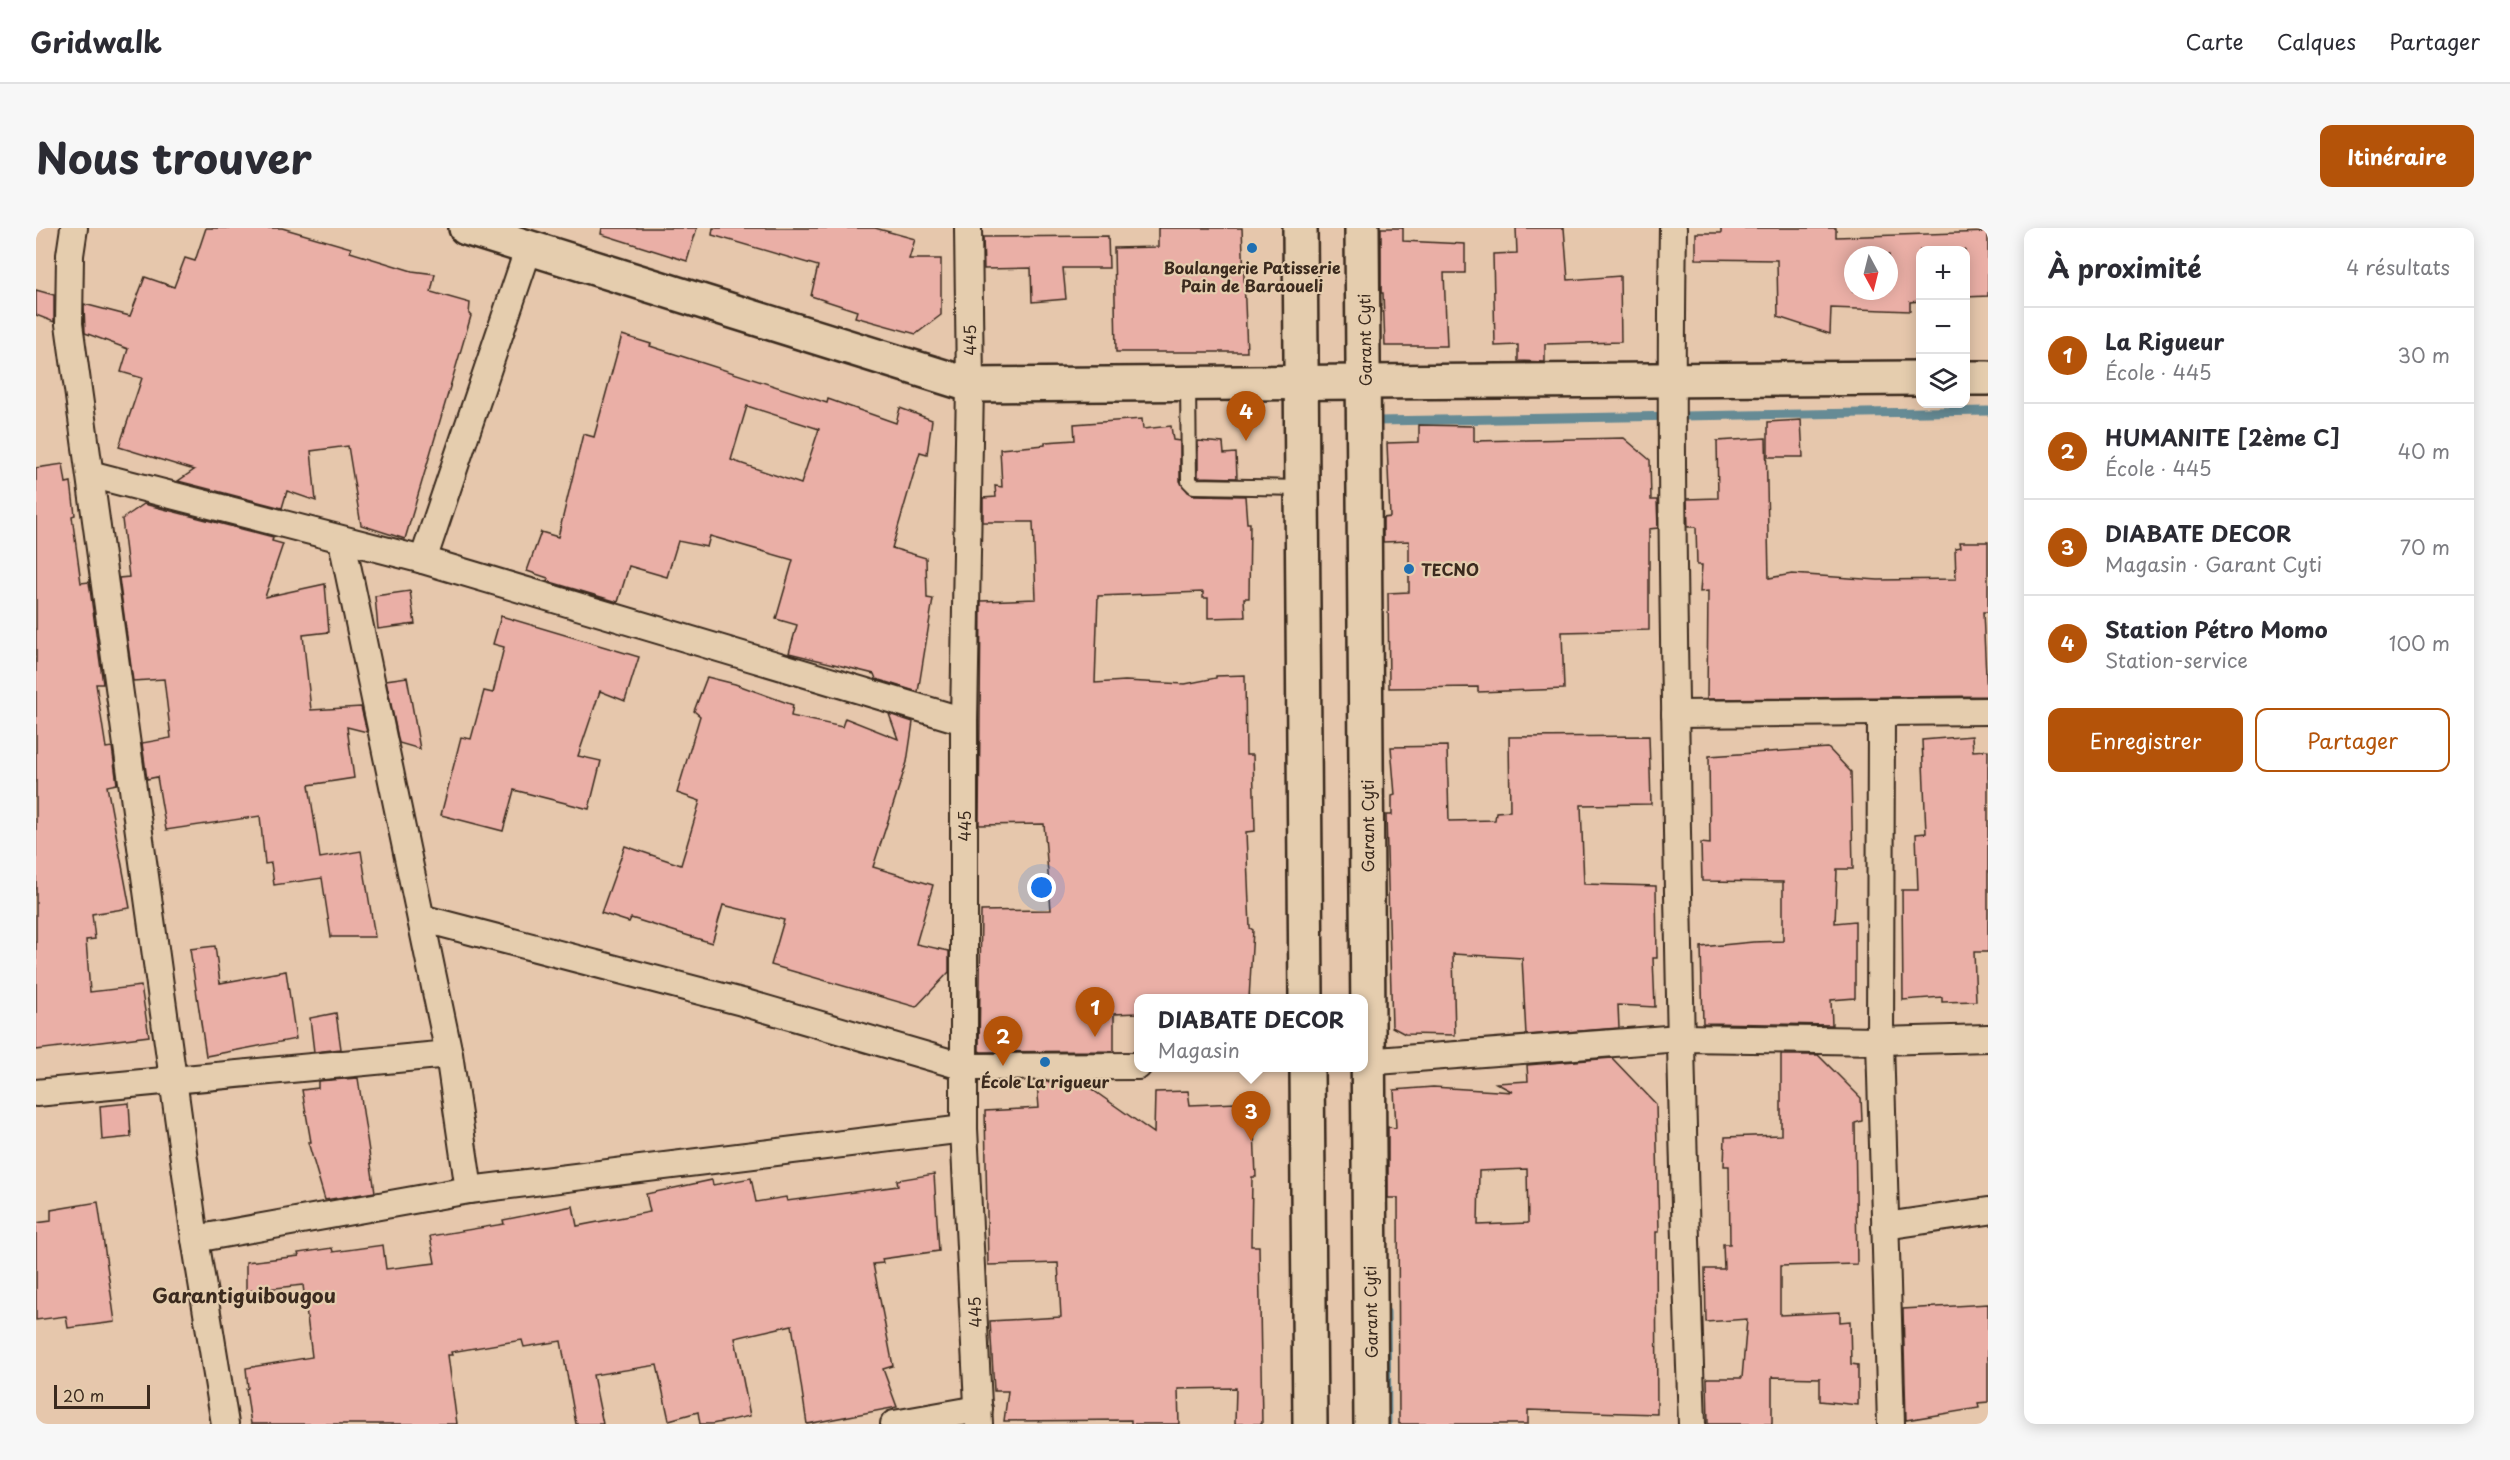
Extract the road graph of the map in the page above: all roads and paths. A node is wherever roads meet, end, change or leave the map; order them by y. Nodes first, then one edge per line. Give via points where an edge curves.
1 (74, 228) edge
2 (466, 228) edge
3 (968, 228) edge
4 (1300, 228) edge
5 (1362, 228) edge
6 (1672, 228) edge
7 (529, 247) junction
8 (1916, 378) edge
9 (1970, 378) edge
10 (1988, 378) edge
11 (1670, 380) junction
12 (1302, 382) junction
13 (1364, 382) junction
14 (1188, 384) junction
15 (970, 385) junction
16 (90, 474) junction
17 (1302, 488) junction
18 (342, 541) junction
19 (423, 560) junction
20 (1988, 711) edge
21 (1881, 712) junction
22 (1675, 714) junction
23 (963, 721) junction
24 (421, 918) junction
25 (1306, 994) edge
26 (1366, 994) edge
27 (1680, 1038) junction
28 (1988, 1038) edge
29 (1880, 1041) junction
30 (449, 1054) junction
31 (1368, 1062) edge
32 (1134, 1066) edge
33 (965, 1067) junction
34 (1307, 1072) edge
35 (1366, 1072) edge
36 (173, 1080) junction
37 (36, 1093) edge
38 (964, 1129) junction
39 (469, 1190) junction
40 (1988, 1211) edge
41 (1885, 1226) junction
42 (195, 1239) junction
43 (979, 1417) edge
44 (225, 1424) edge
45 (894, 1424) edge
46 (1310, 1424) edge
47 (1371, 1424) edge
48 (1692, 1424) edge
49 (1891, 1424) edge

1 - 16 street via 69,324
2 - 7 main road
3 - 15 street, 445
4 - 12 main road
5 - 13 main road, Garant Cyti
6 - 11 street
7 - 15 main road
7 - 19 street
8 - 11 main road
9 - 10 main road
11 - 13 main road
11 - 22 street
12 - 13 main road
12 - 14 main road
12 - 17 main road
13 - 26 main road, Garant Cyti
14 - 15 main road
14 - 17 lane via 1189,481 1194,486
15 - 23 street, 445
16 - 18 street
16 - 36 street
17 - 25 main road
18 - 19 street
18 - 24 street
19 - 23 street
20 - 21 street
21 - 22 street
21 - 29 street
22 - 27 street
23 - 33 street, 445
24 - 30 street
24 - 33 street via 742,1002
27 - 29 street
27 - 31 street
27 - 48 street
28 - 29 street
29 - 41 street
30 - 36 street
30 - 39 street
32 - 33 street
33 - 38 street, 445
34 - 46 main road
35 - 47 main road, Garant Cyti
36 - 37 street
36 - 42 street
38 - 39 street
38 - 43 street, 445
39 - 42 street
40 - 41 street
41 - 49 street
42 - 44 street
43 - 45 street

